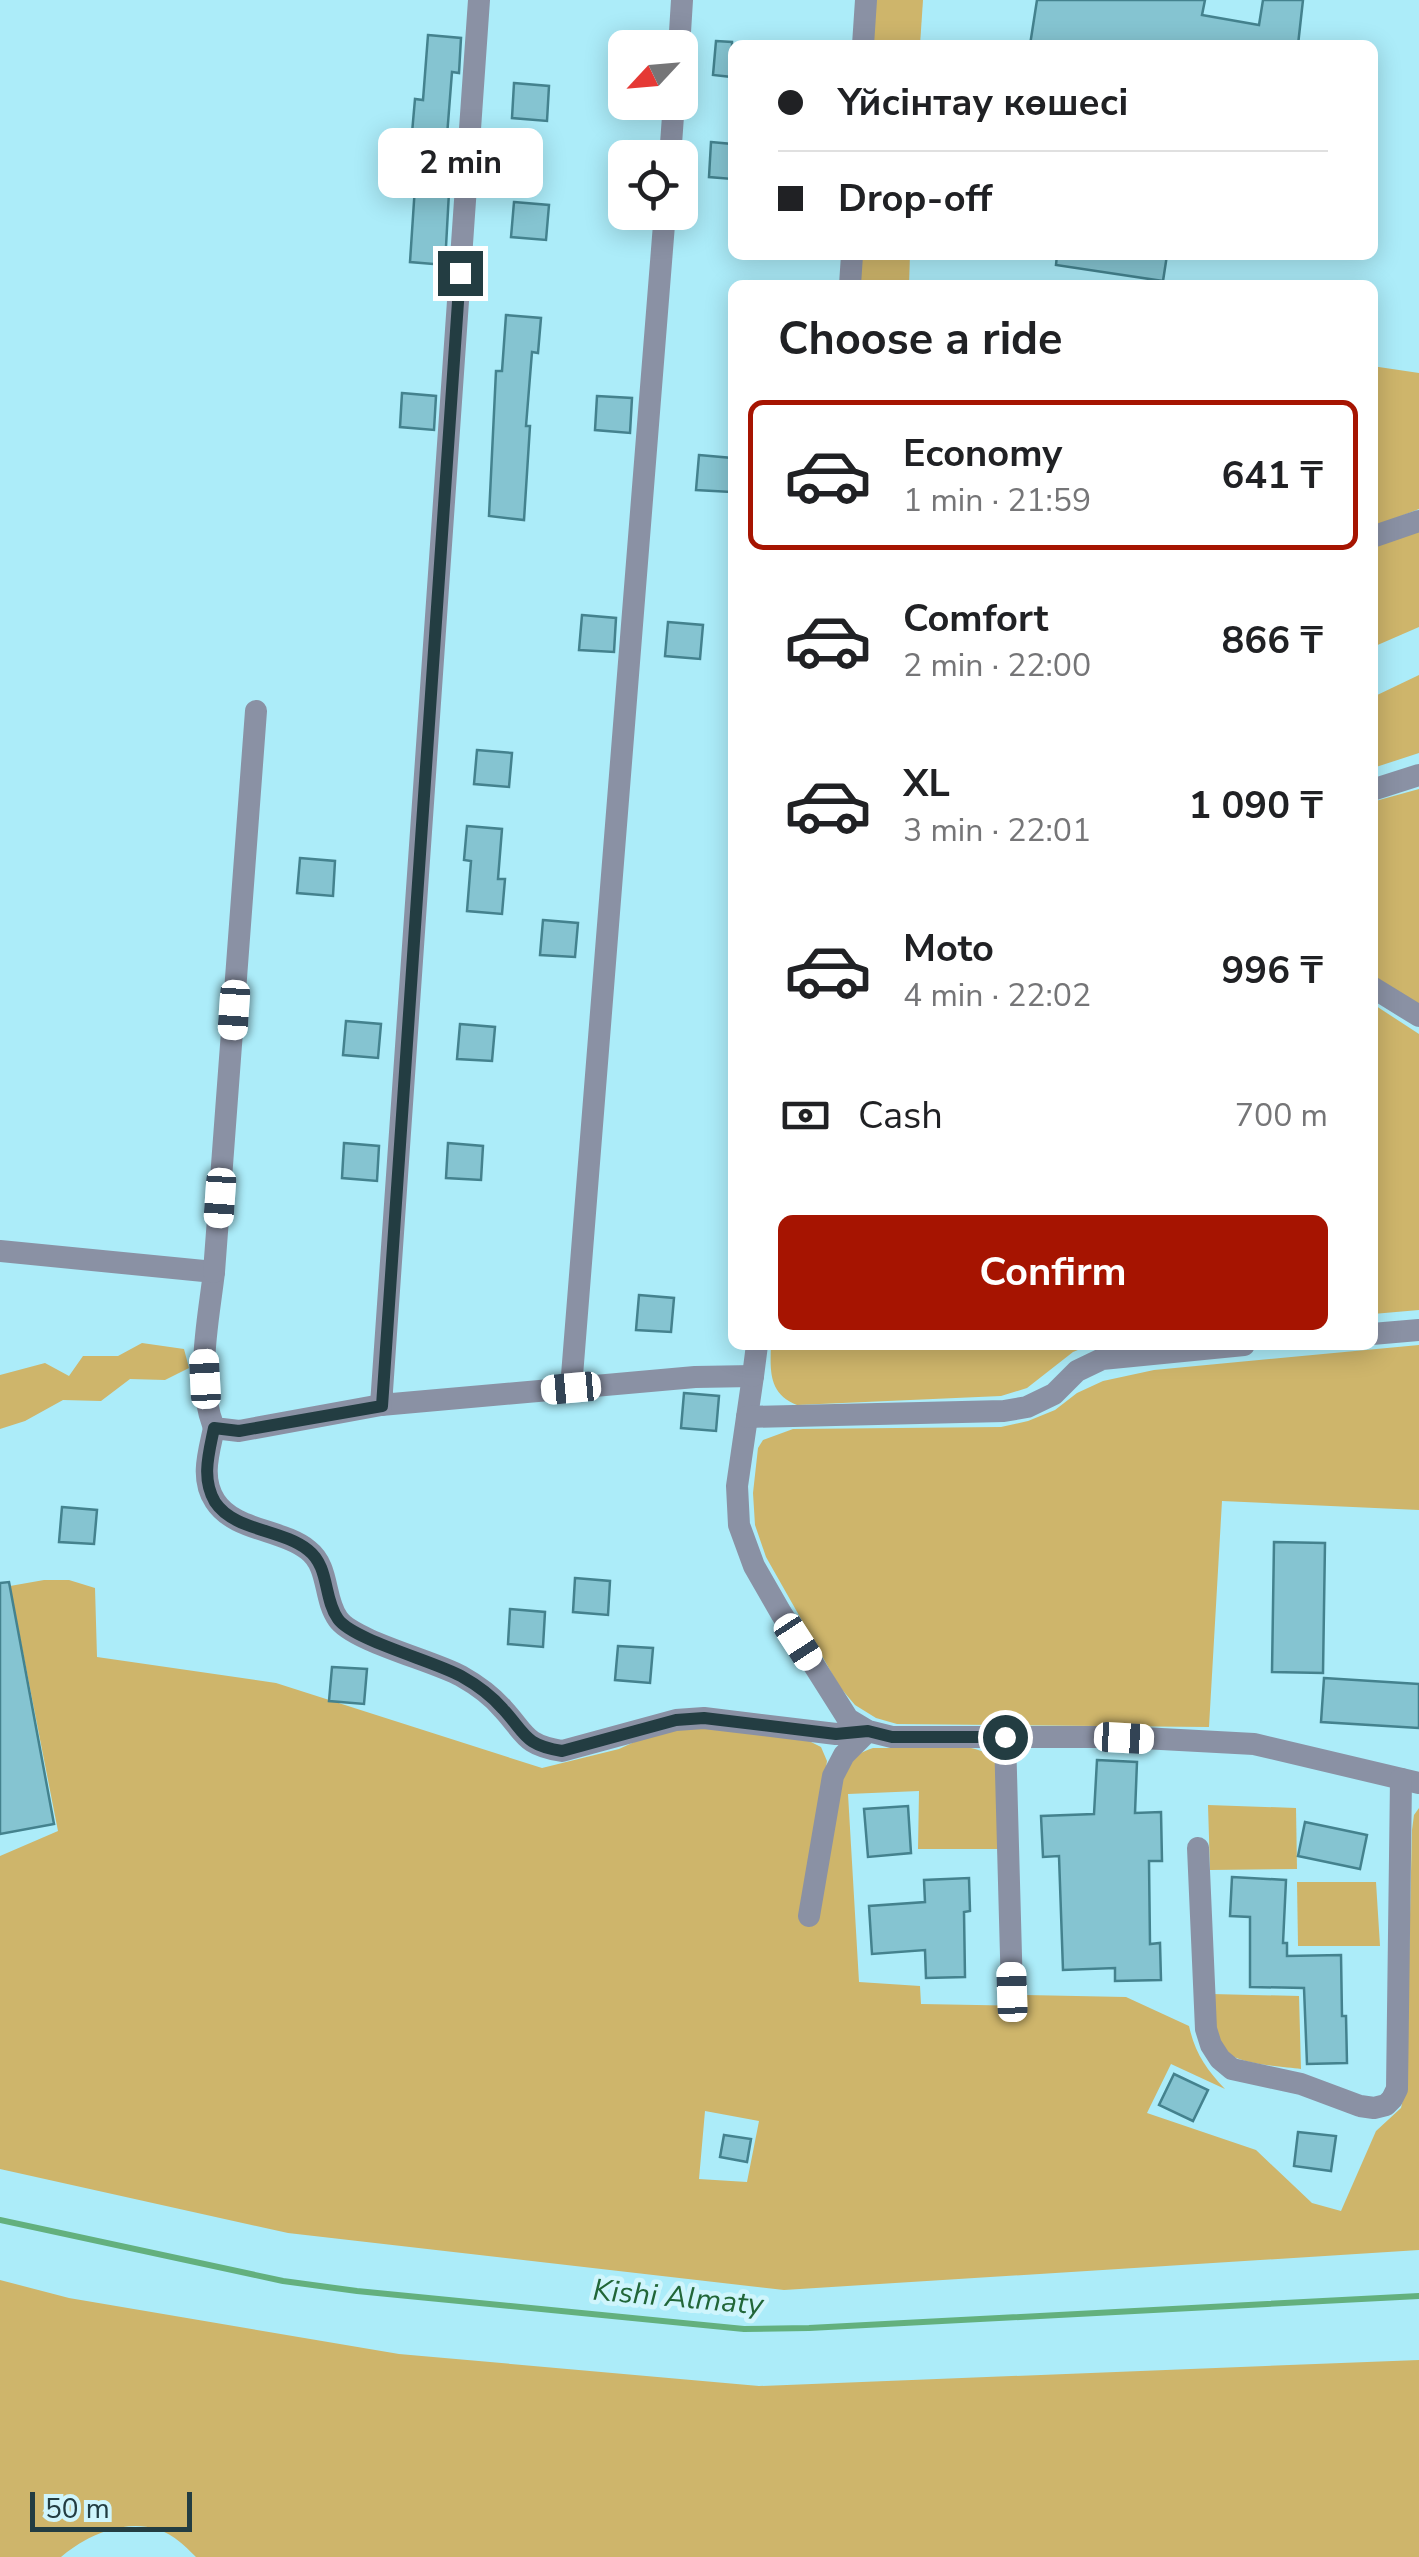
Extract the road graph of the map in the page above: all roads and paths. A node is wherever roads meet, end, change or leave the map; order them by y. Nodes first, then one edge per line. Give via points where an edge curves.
1 (479, 0) edge
2 (682, 0) edge
3 (866, 0) edge
4 (680, 30) edge
5 (864, 40) edge
6 (664, 230) edge
7 (1419, 522) edge
8 (1378, 536) edge
9 (256, 711) dead end
10 (1419, 775) edge
11 (1378, 788) edge
12 (1378, 991) edge
13 (1419, 1016) edge
14 (0, 1251) edge
15 (214, 1272) junction
16 (1419, 1330) edge
17 (1378, 1333) edge
18 (756, 1350) edge
19 (1193, 1350) edge
20 (753, 1376) junction
21 (571, 1388) junction
22 (382, 1406) junction
23 (747, 1417) junction
24 (214, 1428) junction
25 (868, 1731) junction
26 (1005, 1737) junction
27 (1410, 1781) edge
28 (1198, 1848) dead end
29 (809, 1916) dead end
30 (1012, 1992) dead end

1 - 22 street
2 - 4 street
3 - 5 street
6 - 21 street
7 - 8 street
9 - 15 street
10 - 11 street
12 - 13 street
14 - 15 street
15 - 24 street via 204,1351 206,1407
16 - 17 street
18 - 20 street
19 - 23 street via 1102,1359 1077,1371 1054,1394 1004,1411
20 - 21 street
20 - 23 street
21 - 22 street
22 - 24 street via 239,1431
23 - 25 street via 739,1524 754,1566 848,1719
24 - 25 street via 206,1467 217,1505 312,1552 338,1619 354,1632 456,1673 504,1709 526,1739 546,1749 562,1751 704,1718 836,1734
25 - 26 street
25 - 29 street via 833,1776
26 - 27 street via 1254,1744
26 - 30 street
27 - 28 street via 1397,2089 1392,2100 1374,2108 1232,2069 1220,2059 1206,2029

